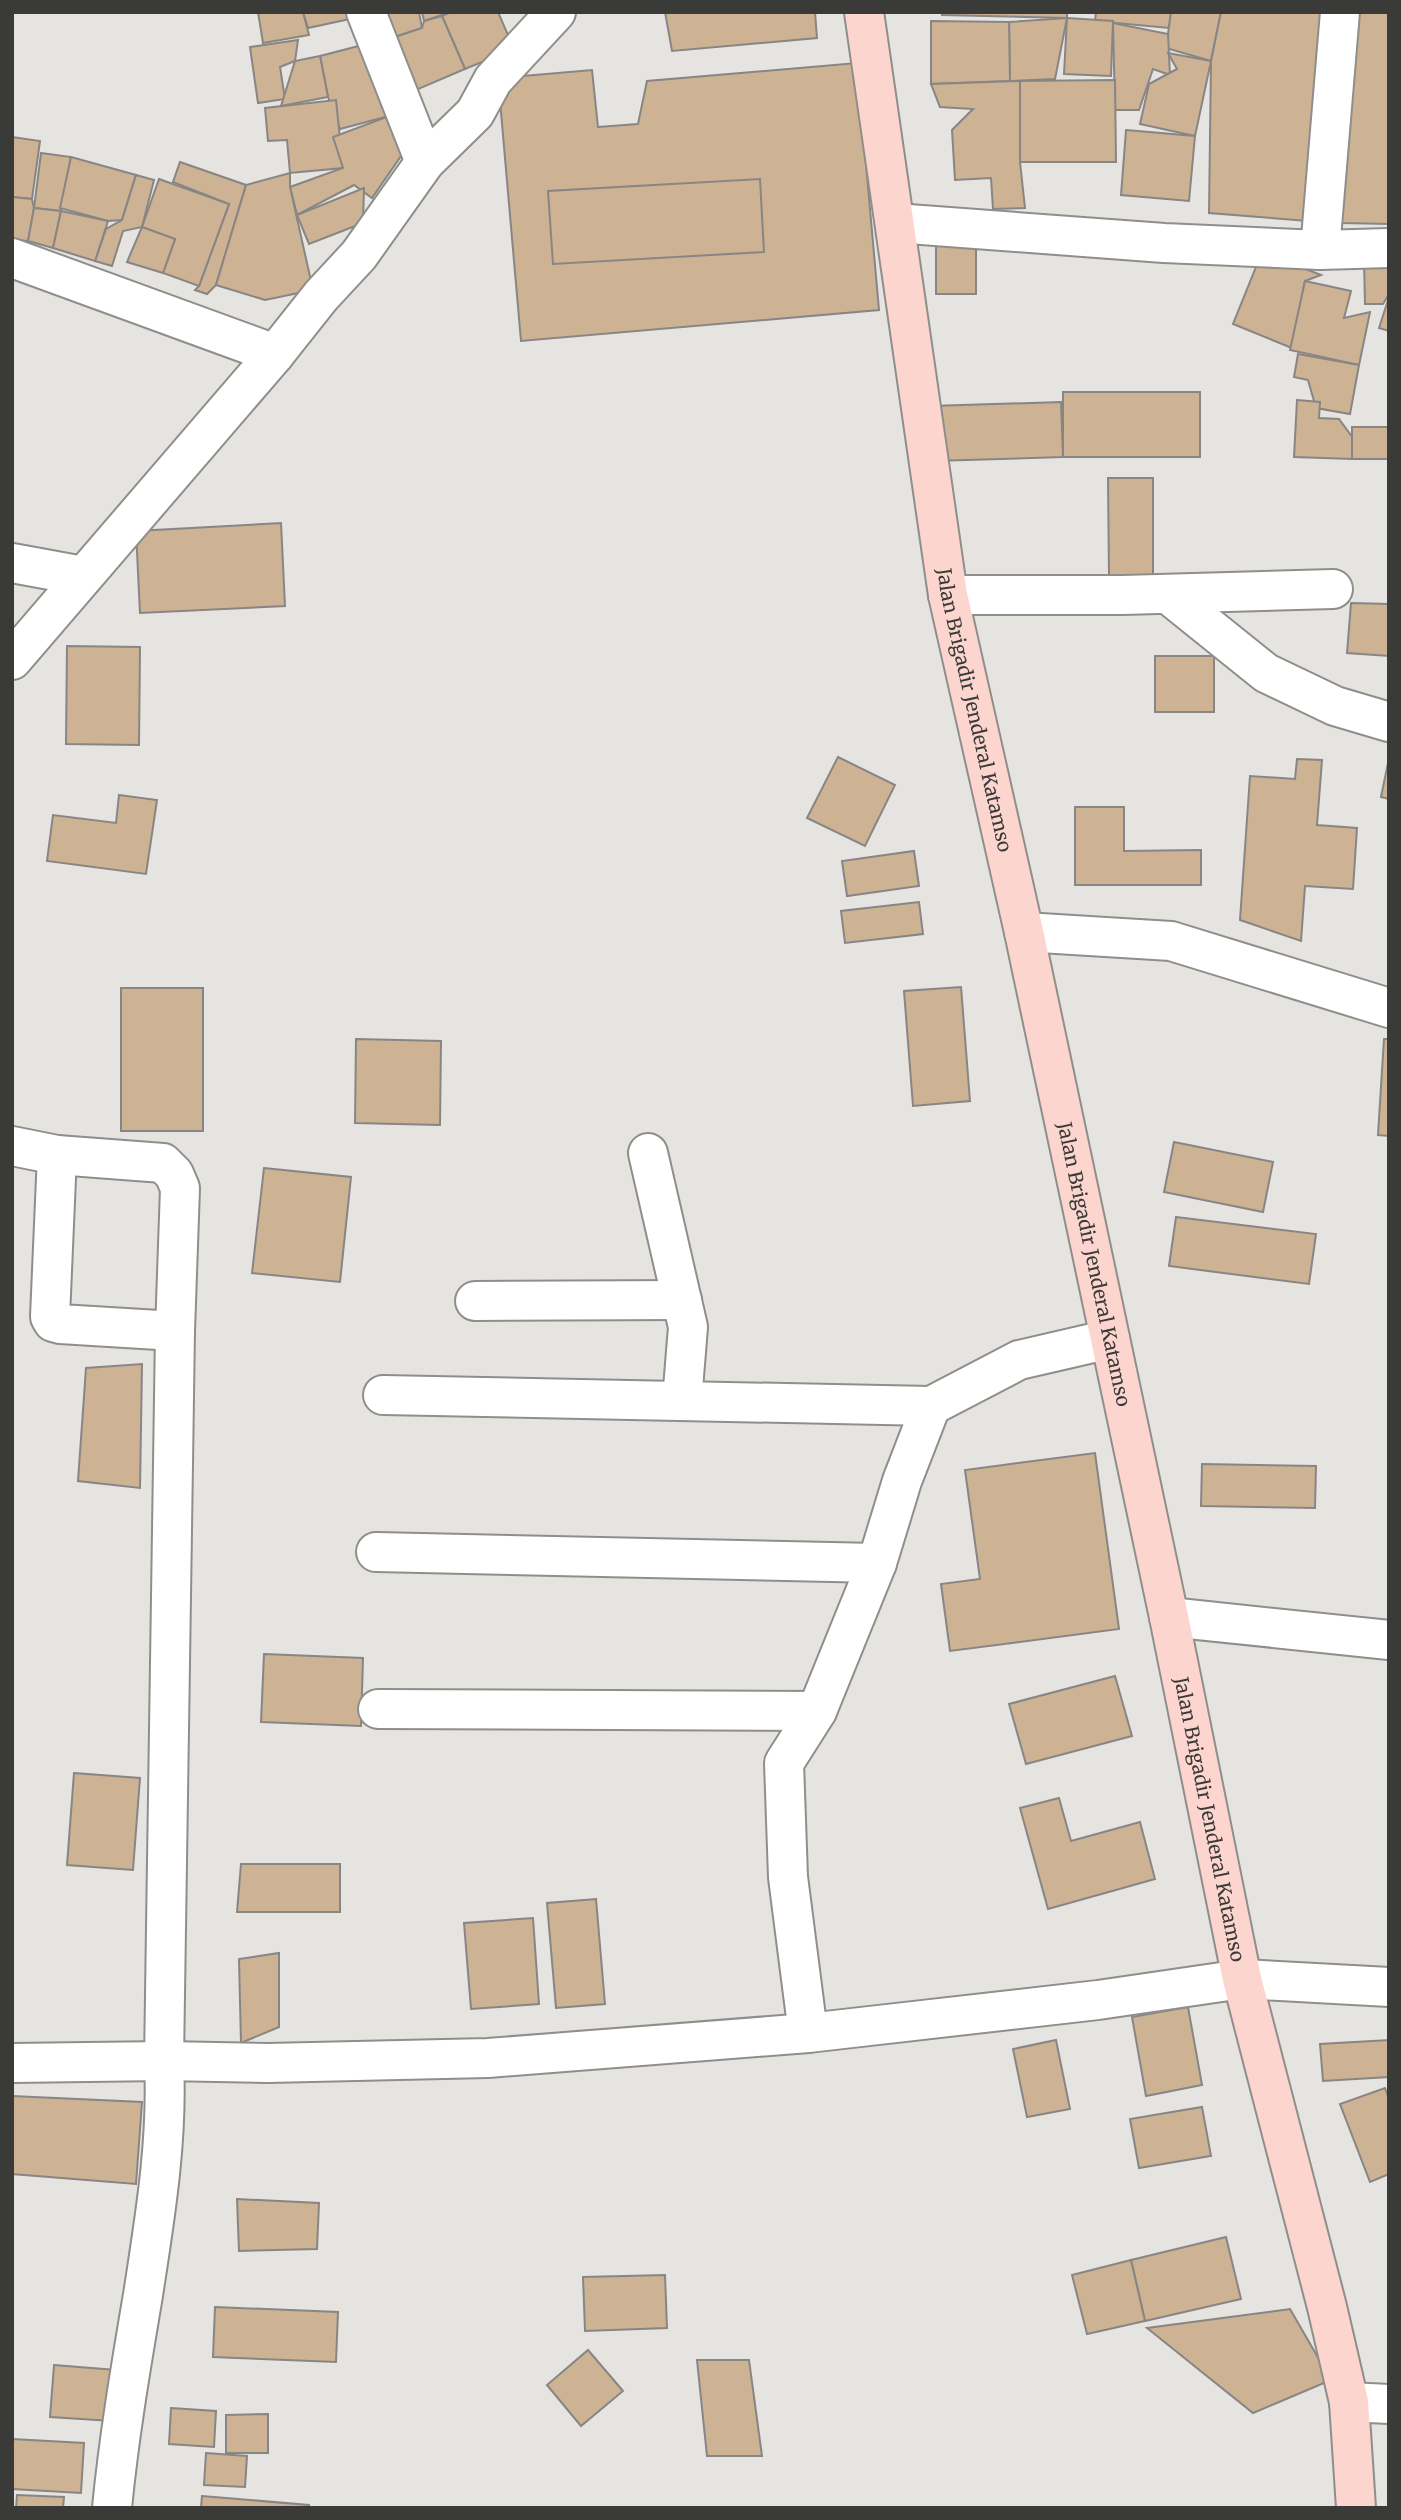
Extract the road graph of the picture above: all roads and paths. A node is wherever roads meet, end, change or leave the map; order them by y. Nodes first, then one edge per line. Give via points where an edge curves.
1 (366, 12) edge
2 (556, 12) edge
3 (864, 12) edge
4 (1340, 12) edge
5 (425, 162) junction
6 (895, 223) junction
7 (1389, 248) edge
8 (1320, 250) junction
9 (12, 258) edge
10 (275, 354) junction
11 (12, 562) edge
12 (83, 576) junction
13 (1333, 589) dead end
14 (948, 595) junction
15 (1169, 595) junction
16 (12, 660) edge
17 (1389, 722) edge
18 (1024, 932) junction
19 (1389, 1008) edge
20 (12, 1146) edge
21 (648, 1153) dead end
22 (57, 1155) junction
23 (682, 1300) junction
24 (475, 1301) dead end
25 (175, 1331) junction
26 (1110, 1339) junction
27 (383, 1395) dead end
28 (682, 1401) junction
29 (930, 1406) junction
30 (376, 1552) dead end
31 (877, 1563) junction
32 (1169, 1617) junction
33 (1389, 1640) edge
34 (378, 1709) dead end
35 (817, 1711) junction
36 (1242, 1979) junction
37 (1389, 1987) edge
38 (808, 2033) junction
39 (164, 2061) junction
40 (12, 2063) edge
41 (1349, 2402) junction
42 (1389, 2404) edge
43 (112, 2508) edge
44 (1356, 2508) edge

1 - 5 street
2 - 5 street via 493,80 475,113
3 - 6 main road, Jalan Brigadir Jenderal Katamso
4 - 8 street
5 - 10 street via 359,255
6 - 8 street
6 - 14 main road, Jalan Brigadir Jenderal Katamso
7 - 8 street
9 - 10 street
10 - 12 street
11 - 12 street
12 - 16 street
13 - 15 street
14 - 15 street
14 - 18 main road, Jalan Brigadir Jenderal Katamso
15 - 17 street via 1266,673 1335,706
18 - 19 street via 1171,942
18 - 26 main road, Jalan Brigadir Jenderal Katamso
20 - 22 street
21 - 23 street
22 - 25 street via 163,1163 174,1174 180,1188
22 - 25 street via 53,1322
23 - 24 street
23 - 28 street via 688,1327
25 - 39 street
26 - 29 street via 1019,1360
26 - 32 main road, Jalan Brigadir Jenderal Katamso
27 - 28 street
28 - 29 street
29 - 31 street
30 - 31 street
31 - 35 street
32 - 33 street
32 - 36 main road, Jalan Brigadir Jenderal Katamso
34 - 35 street
35 - 38 street via 785,1762 788,1877
36 - 37 street
36 - 38 street
36 - 41 main road, Jalan Brigadir Jenderal Katamso
38 - 39 street via 488,2058
39 - 40 street
39 - 43 street via 160,2188
41 - 42 street
41 - 44 main road, Jalan Brigadir Jenderal Katamso

